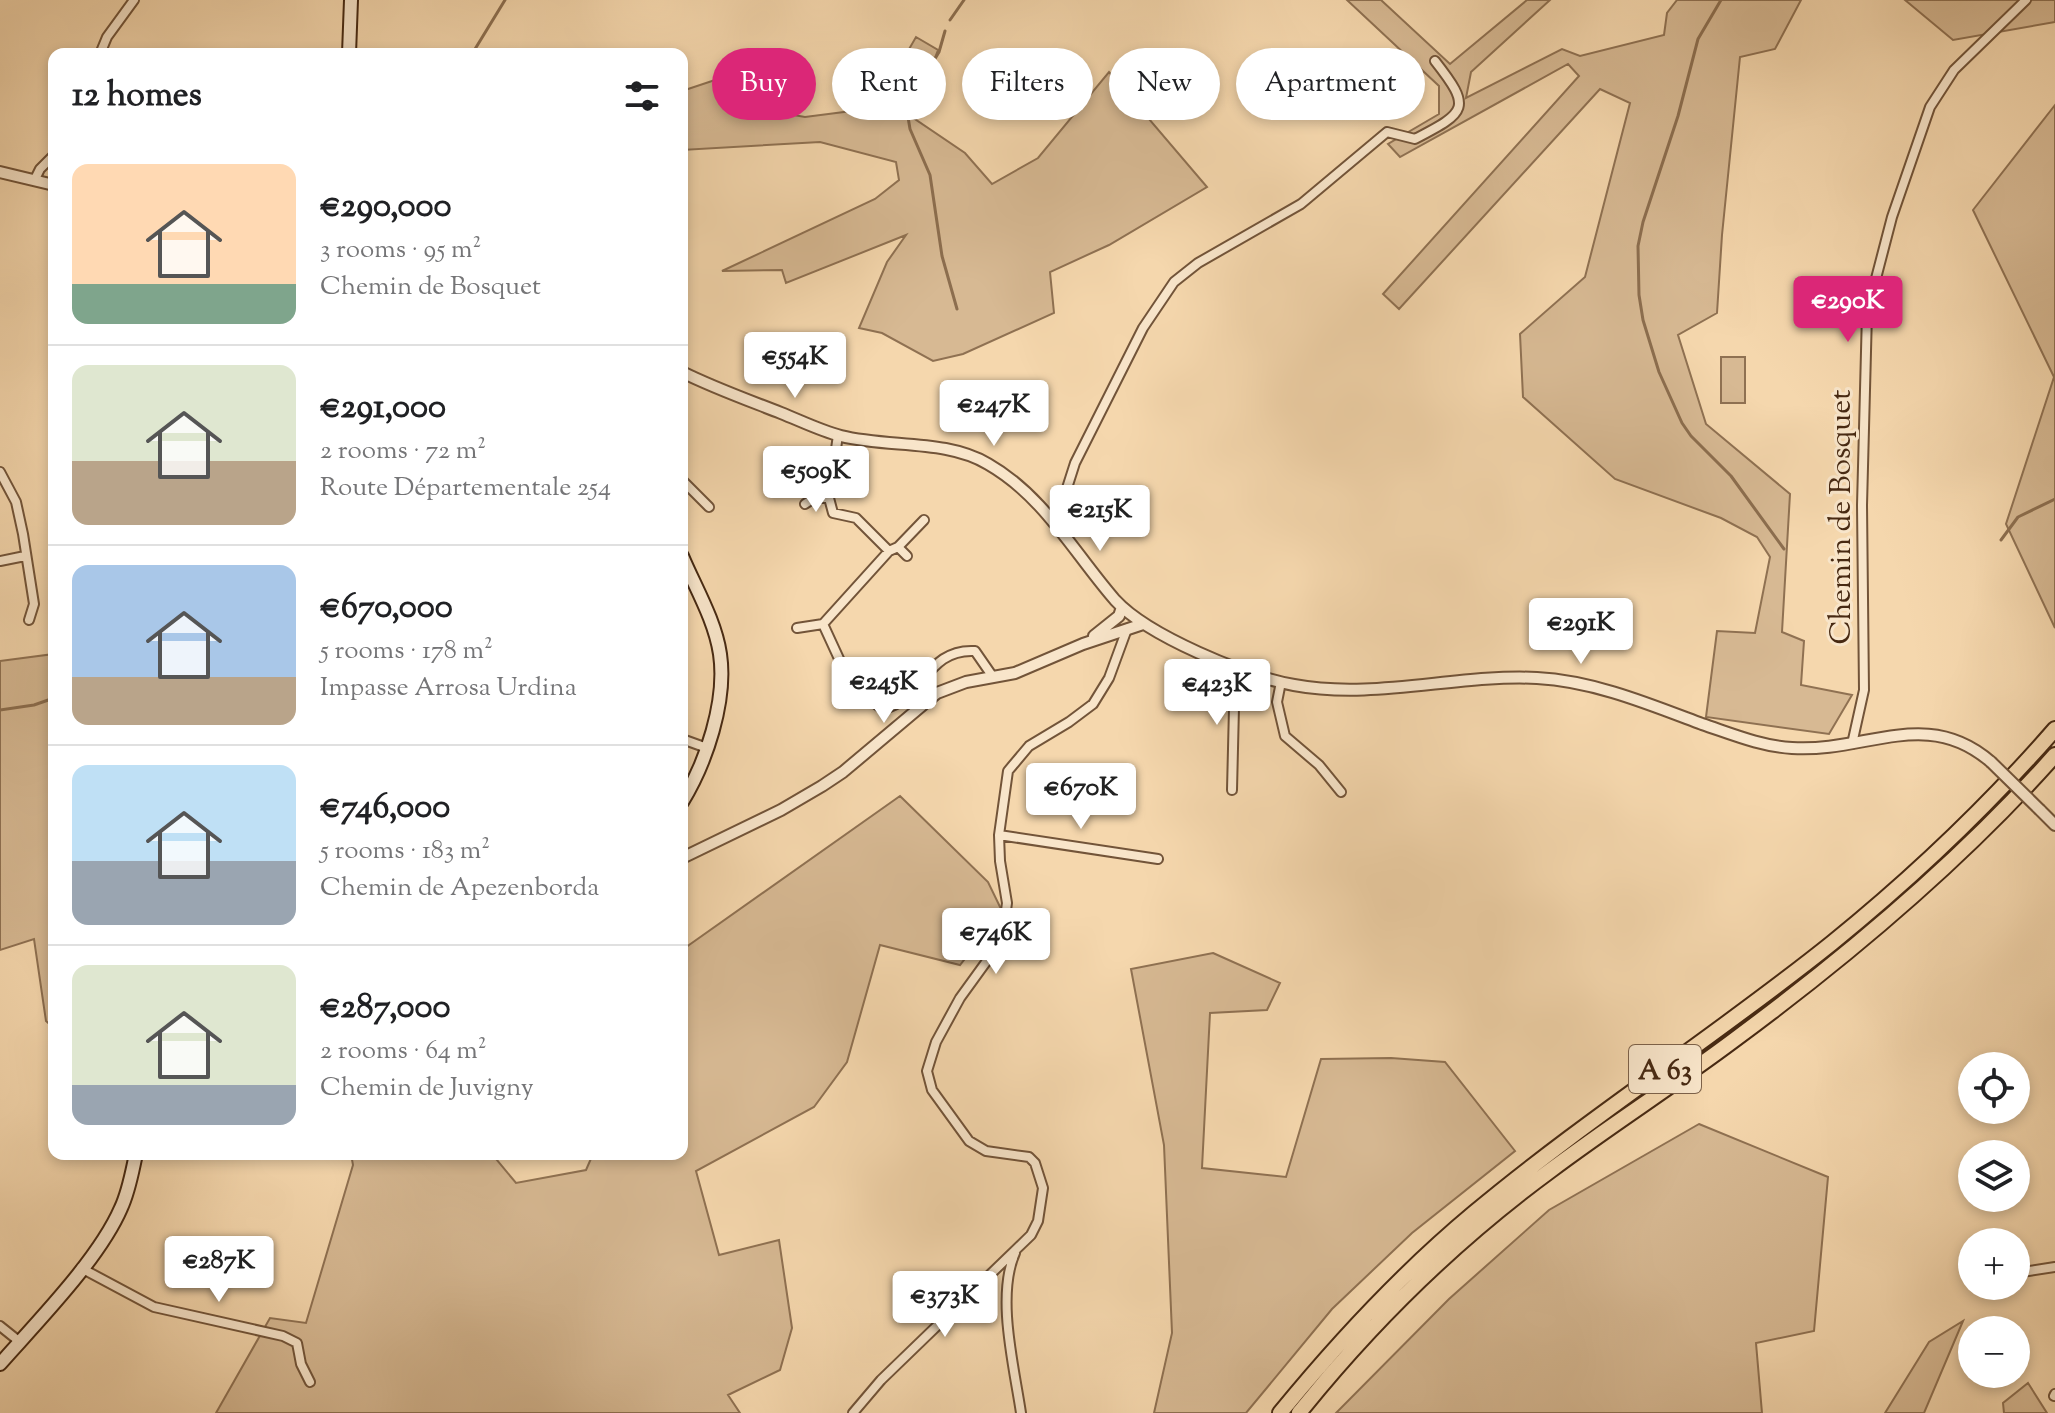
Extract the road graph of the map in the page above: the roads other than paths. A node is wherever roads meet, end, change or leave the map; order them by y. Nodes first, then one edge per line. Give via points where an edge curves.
1 (134, 0) edge
2 (351, 0) edge
3 (2026, 0) edge
4 (102, 48) edge
5 (349, 48) edge
6 (1435, 61) dead end
7 (48, 161) edge
8 (0, 172) edge
9 (35, 179) junction
10 (48, 183) edge
11 (688, 374) edge
12 (838, 435) junction
13 (0, 472) edge
14 (688, 486) edge
15 (829, 498) junction
16 (805, 504) dead end
17 (709, 507) dead end
18 (924, 520) dead end
19 (1054, 520) junction
20 (898, 547) junction
21 (889, 551) junction
22 (25, 556) junction
23 (907, 556) dead end
24 (0, 561) edge
25 (688, 570) edge
26 (1122, 607) junction
27 (1115, 619) junction
28 (29, 620) dead end
29 (823, 624) junction
30 (1143, 624) junction
31 (797, 628) dead end
32 (1119, 631) junction
33 (1083, 644) junction
34 (1235, 666) junction
35 (993, 677) junction
36 (1281, 682) junction
37 (2055, 729) edge
38 (688, 741) edge
39 (1852, 744) junction
40 (707, 748) junction
41 (2055, 755) edge
42 (688, 789) edge
43 (1232, 790) dead end
44 (1341, 792) dead end
45 (2055, 825) edge
46 (999, 835) junction
47 (688, 855) edge
48 (1158, 859) dead end
49 (135, 1160) edge
50 (1017, 1249) junction
51 (2055, 1267) edge
52 (81, 1268) junction
53 (2030, 1271) edge
54 (0, 1326) edge
55 (20, 1342) junction
56 (0, 1364) edge
57 (310, 1382) dead end
58 (853, 1413) edge
59 (1021, 1413) edge
60 (1280, 1413) edge
61 (1299, 1413) edge

1 - 4 street
2 - 5 main road
3 - 39 street, Chemin de Bosquet via 1954,70 1930,107 1892,217 1867,313 1864,690
6 - 19 street via 1460,98 1456,112 1415,139 1387,132 1301,204 1174,282 1143,328 1075,463
7 - 9 street
8 - 9 street
9 - 10 street
11 - 12 street
12 - 15 street
12 - 19 street via 971,456 1002,474
13 - 22 street via 16,502
14 - 17 street
15 - 16 street
15 - 21 street via 833,513 856,518
18 - 20 street
19 - 26 street
20 - 21 street
20 - 23 street
21 - 29 street
22 - 24 street
22 - 28 street via 34,604
25 - 40 main road via 720,655
26 - 27 street
26 - 30 street
27 - 32 street
27 - 33 street
29 - 31 street
29 - 35 street via 852,687 883,709 899,706 940,660 959,650 975,651
30 - 32 street
30 - 34 street
32 - 33 street
32 - 46 street via 1118,656 1093,704 1029,746 1008,771
33 - 35 street
34 - 36 street
34 - 43 street
35 - 47 street via 937,693 822,786
36 - 39 street via 1329,689 1514,678 1566,681 1756,743 1803,749
36 - 44 street via 1277,702 1285,736
37 - 60 highway, A 63 via 2018,772 1833,942 1473,1213 1332,1349
38 - 40 street
39 - 45 street, bridge via 1916,734 1963,742
40 - 42 main road
41 - 61 highway, A 63 via 1946,867 1847,954 1484,1223 1343,1358
46 - 48 street
46 - 50 street via 1007,903 1002,940 955,1007 927,1071 932,1090 969,1141 986,1151 1029,1157 1040,1173 1038,1221
49 - 52 main road via 112,1225
50 - 58 street
50 - 59 street via 1005,1296
51 - 53 street
52 - 55 main road
52 - 57 street via 154,1307 283,1336 297,1343
54 - 55 street
55 - 56 main road

